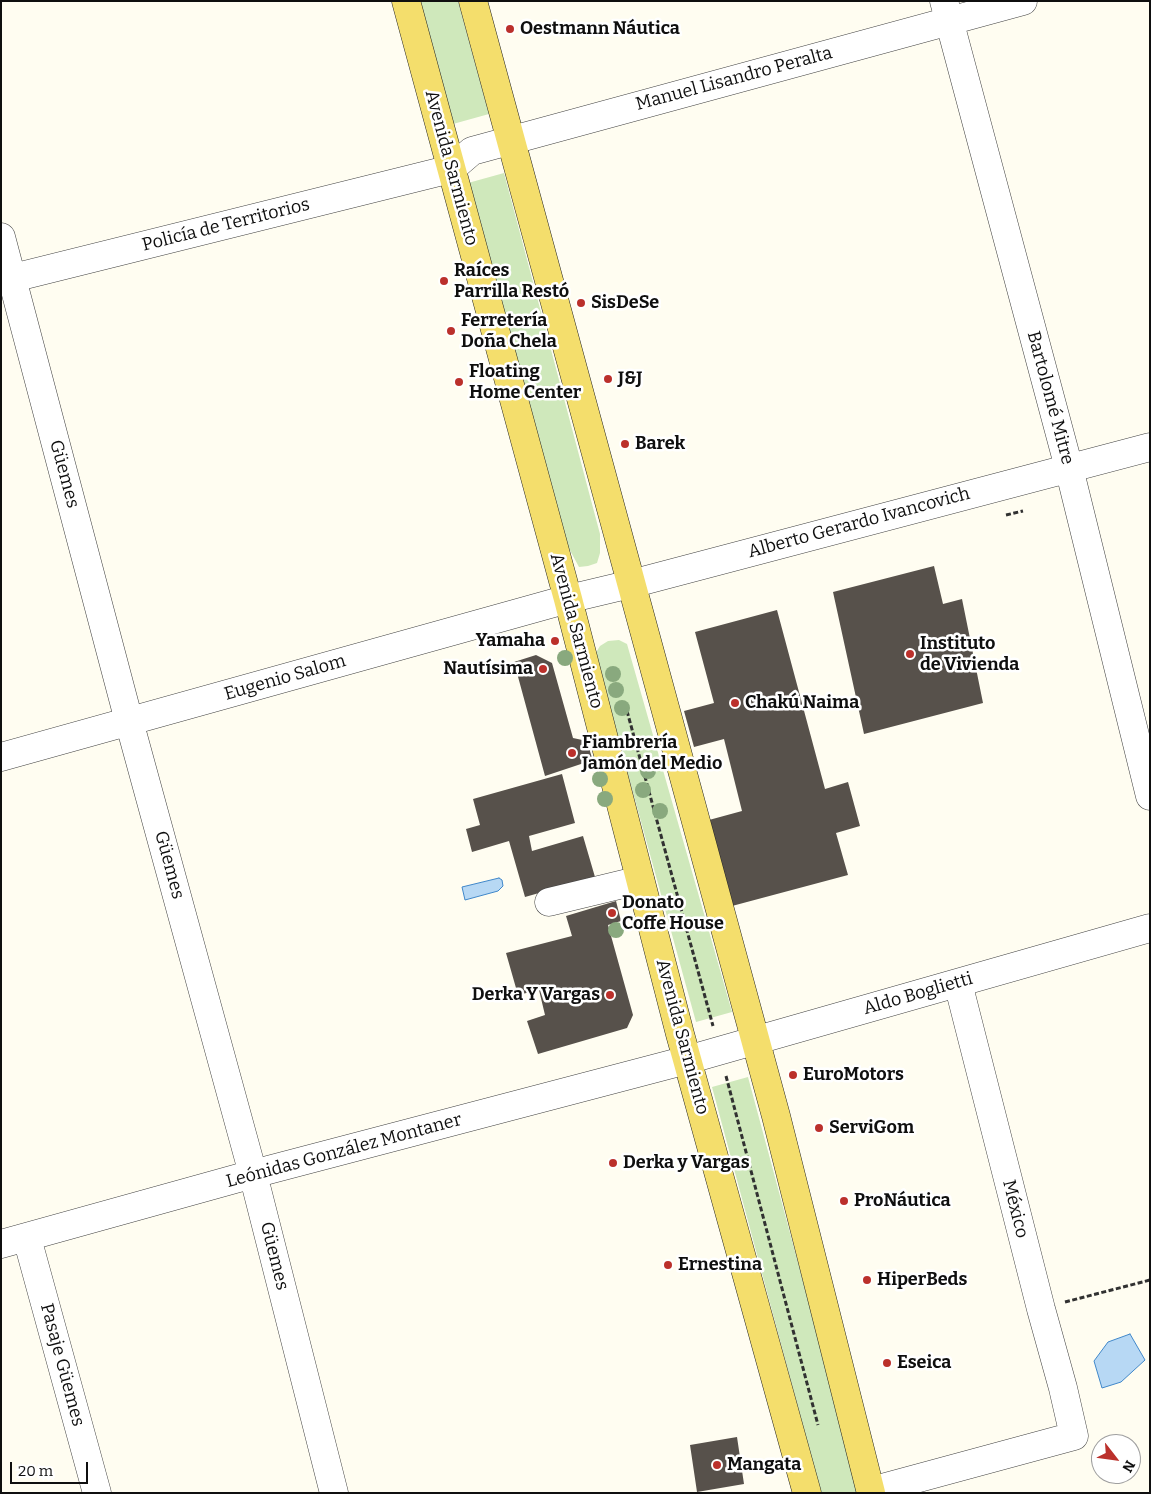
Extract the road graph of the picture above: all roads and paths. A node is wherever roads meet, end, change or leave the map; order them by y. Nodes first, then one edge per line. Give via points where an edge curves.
1 (406, 1) edge
2 (473, 1) edge
3 (1024, 1) edge
4 (947, 11) edge
5 (510, 140) junction
6 (451, 169) junction
7 (1, 238) edge
8 (7, 279) edge
9 (1150, 447) edge
10 (1068, 468) junction
11 (1023, 511) dead end
12 (1004, 516) dead end
13 (631, 584) junction
14 (568, 599) junction
15 (129, 722) junction
16 (1, 758) edge
17 (1150, 796) edge
18 (640, 880) junction
19 (549, 902) dead end
20 (1150, 928) edge
21 (958, 983) junction
22 (711, 1018) dead end
23 (755, 1040) junction
24 (719, 1050) junction
25 (687, 1060) junction
26 (253, 1174) junction
27 (14, 1241) edge
28 (1150, 1280) edge
29 (1041, 1309) junction
30 (819, 1426) dead end
31 (871, 1492) edge
32 (97, 1493) edge
33 (334, 1493) edge
34 (807, 1493) edge

1 - 6 main road, Avenida Sarmiento
2 - 5 main road
3 - 4 street, Manuel Lisandro Peralta
4 - 5 street, Manuel Lisandro Peralta
4 - 10 street, Bartolomé Mitre
5 - 6 street, Manuel Lisandro Peralta via 472,151
5 - 13 main road
6 - 8 street, Policía de Territorios
6 - 14 main road, Avenida Sarmiento
7 - 8 street, Güemes
8 - 15 street, Güemes
9 - 10 street, Alberto Gerardo Ivancovich
10 - 13 street, Alberto Gerardo Ivancovich
10 - 17 street, Bartolomé Mitre
11 - 12 path
13 - 14 street, Alberto Gerardo Ivancovich
13 - 23 main road
14 - 15 street, Eugenio Salom
14 - 18 main road, Avenida Sarmiento
15 - 16 street, Eugenio Salom
15 - 26 street, Güemes
18 - 19 street
18 - 25 main road, Avenida Sarmiento
20 - 21 street, Aldo Boglietti
21 - 23 street, Aldo Boglietti
21 - 29 street, México
22 - 24 path
23 - 24 street, Aldo Boglietti
23 - 31 main road
24 - 25 street, Aldo Boglietti
24 - 30 path
25 - 26 street, Leónidas González Montaner
25 - 34 main road, Avenida Sarmiento
26 - 27 street, Leónidas González Montaner
26 - 33 street, Güemes
27 - 32 street, Pasaje Güemes
28 - 29 path
29 - 31 street, México via 1074,1436

